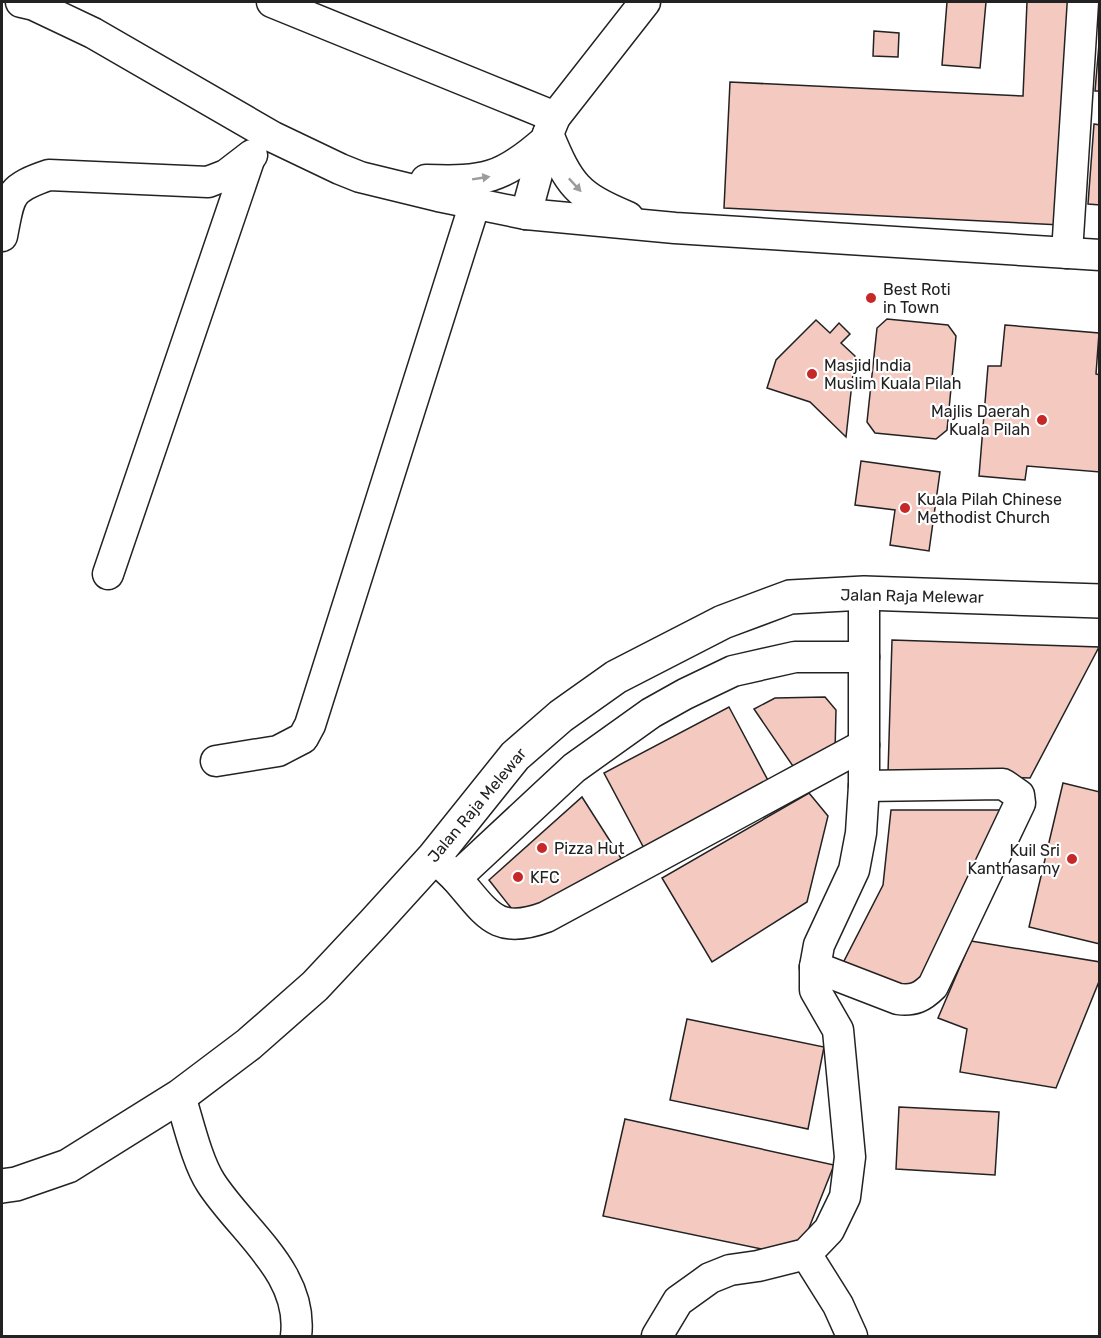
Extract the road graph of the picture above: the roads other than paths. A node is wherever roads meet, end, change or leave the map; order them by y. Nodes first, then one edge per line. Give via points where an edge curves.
1 (21, 2) edge
2 (272, 2) edge
3 (645, 2) edge
4 (1083, 2) edge
5 (1088, 102) edge
6 (550, 130) junction
7 (273, 137) junction
8 (250, 157) junction
9 (340, 169) junction
10 (475, 203) junction
11 (526, 214) junction
12 (675, 228) junction
13 (2, 236) edge
14 (1067, 253) junction
15 (1100, 255) edge
16 (108, 574) dead end
17 (864, 593) junction
18 (1100, 601) edge
19 (864, 657) junction
20 (864, 745) junction
21 (216, 761) dead end
22 (864, 786) junction
23 (445, 867) junction
24 (815, 968) junction
25 (180, 1096) junction
26 (2, 1186) edge
27 (806, 1254) junction
28 (296, 1336) edge
29 (657, 1336) edge
30 (852, 1336) edge

1 - 7 street via 93,33
2 - 6 street
3 - 6 street
4 - 5 street
5 - 14 street
9 -> 6 street via 423,180 462,181 492,176 528,156
6 - 11 street
6 -> 12 street via 561,165 581,191 598,204 638,220
7 - 8 street
7 - 9 street
8 - 13 street via 226,175 208,182 49,176 26,183 9,201
8 - 16 street
9 - 10 street
10 - 11 street
10 - 21 street via 310,725 303,738 278,751
11 - 12 street
12 - 14 street
14 - 15 street
17 - 18 highway, Jalan Raja Melewar
17 - 19 street
17 - 23 highway, Jalan Raja Melewar via 790,597 723,621 616,676 515,756
19 - 20 street
19 - 23 street via 795,657 733,671 685,694 651,713 574,768
20 - 22 street
20 - 23 street via 526,925 506,924 487,914
22 - 24 street via 854,870 819,945
22 - 24 street via 1003,784 1019,795 1020,803 933,986 922,997 898,999
23 - 25 highway, Jalan Raja Melewar via 249,1044
24 - 27 street via 815,990 838,1030 850,1157 845,1197 829,1230
25 - 26 highway, Jalan Raja Melewar via 68,1166
25 - 28 street via 210,1182 284,1279 295,1305
27 - 29 street via 710,1278 678,1301
27 - 30 street

